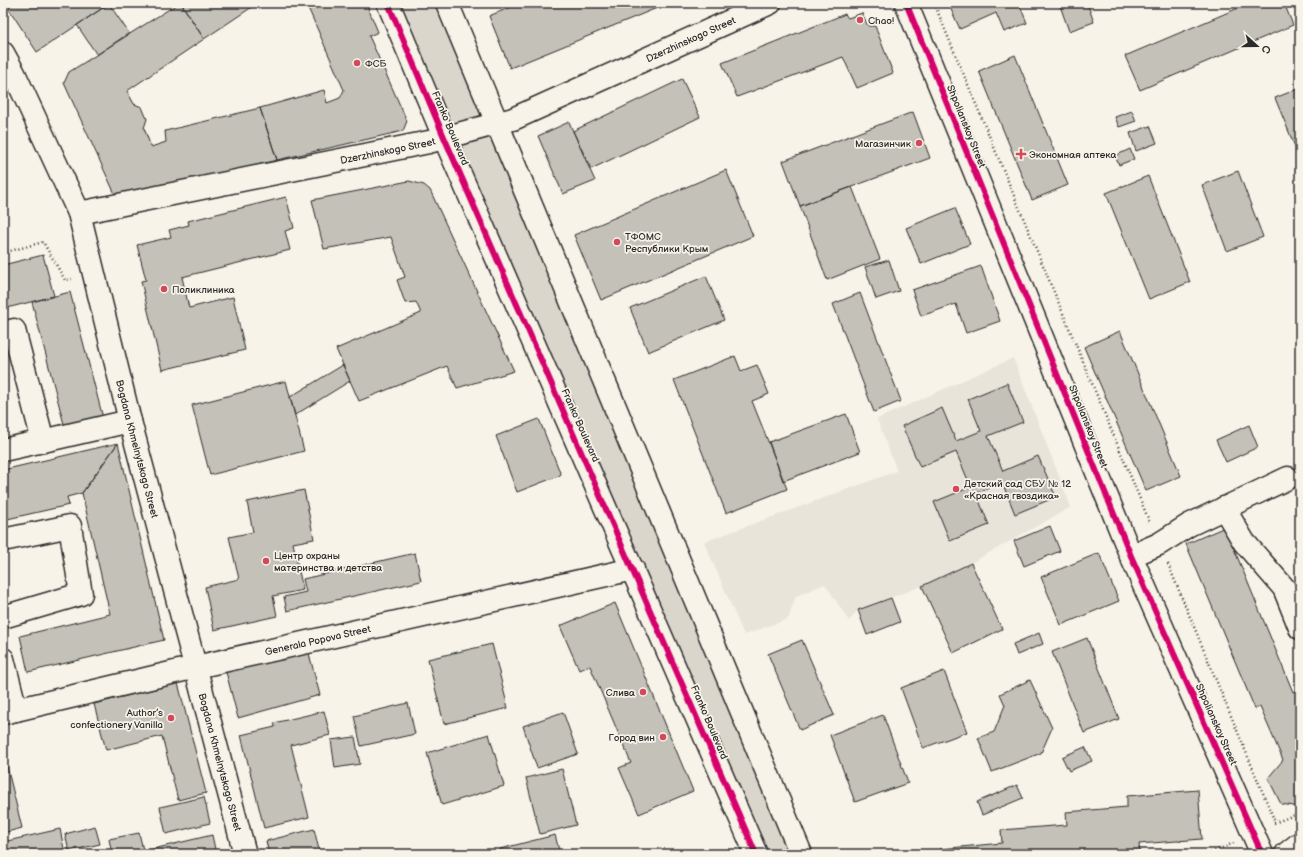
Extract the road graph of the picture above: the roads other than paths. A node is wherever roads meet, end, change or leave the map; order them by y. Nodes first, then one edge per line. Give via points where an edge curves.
1 (388, 3) edge
2 (447, 3) edge
3 (770, 3) edge
4 (906, 3) edge
5 (3, 54) edge
6 (497, 123) junction
7 (444, 137) junction
8 (79, 214) junction
9 (3, 333) edge
10 (130, 421) junction
11 (43, 441) junction
12 (3, 450) edge
13 (1288, 478) dead end
14 (1224, 508) junction
15 (3, 540) edge
16 (1131, 556) junction
17 (633, 569) junction
18 (1292, 584) edge
19 (3, 616) edge
20 (1300, 628) edge
21 (3, 659) edge
22 (196, 667) junction
23 (10, 712) edge
24 (1300, 843) edge
25 (245, 854) edge
26 (756, 854) edge
27 (801, 854) edge
28 (1262, 854) edge
29 (1286, 854) edge

1 - 7 street, Franko Boulevard
2 - 6 street
3 - 6 street, Dzerzhinskogo Street via 513,119
4 - 16 street, Shpolianskoy Street
5 - 8 street, Bogdana Khmelnytskogo Street
6 - 7 street, Dzerzhinskogo Street
6 - 27 street
7 - 8 street, Dzerzhinskogo Street via 430,142
7 - 17 street, Franko Boulevard
8 - 10 street, Bogdana Khmelnytskogo Street
9 - 11 street via 14,330
10 - 11 street
10 - 22 street, Bogdana Khmelnytskogo Street
11 - 12 street
13 - 14 street
14 - 16 street via 1159,544
14 - 18 street via 1244,542
15 - 19 street via 70,526 81,594
16 - 28 street, Shpolianskoy Street
17 - 22 street, Generala Popova Street
17 - 26 street, Franko Boulevard
18 - 20 street
21 - 23 street
22 - 23 street, Generala Popova Street
22 - 25 street, Bogdana Khmelnytskogo Street
24 - 29 street

